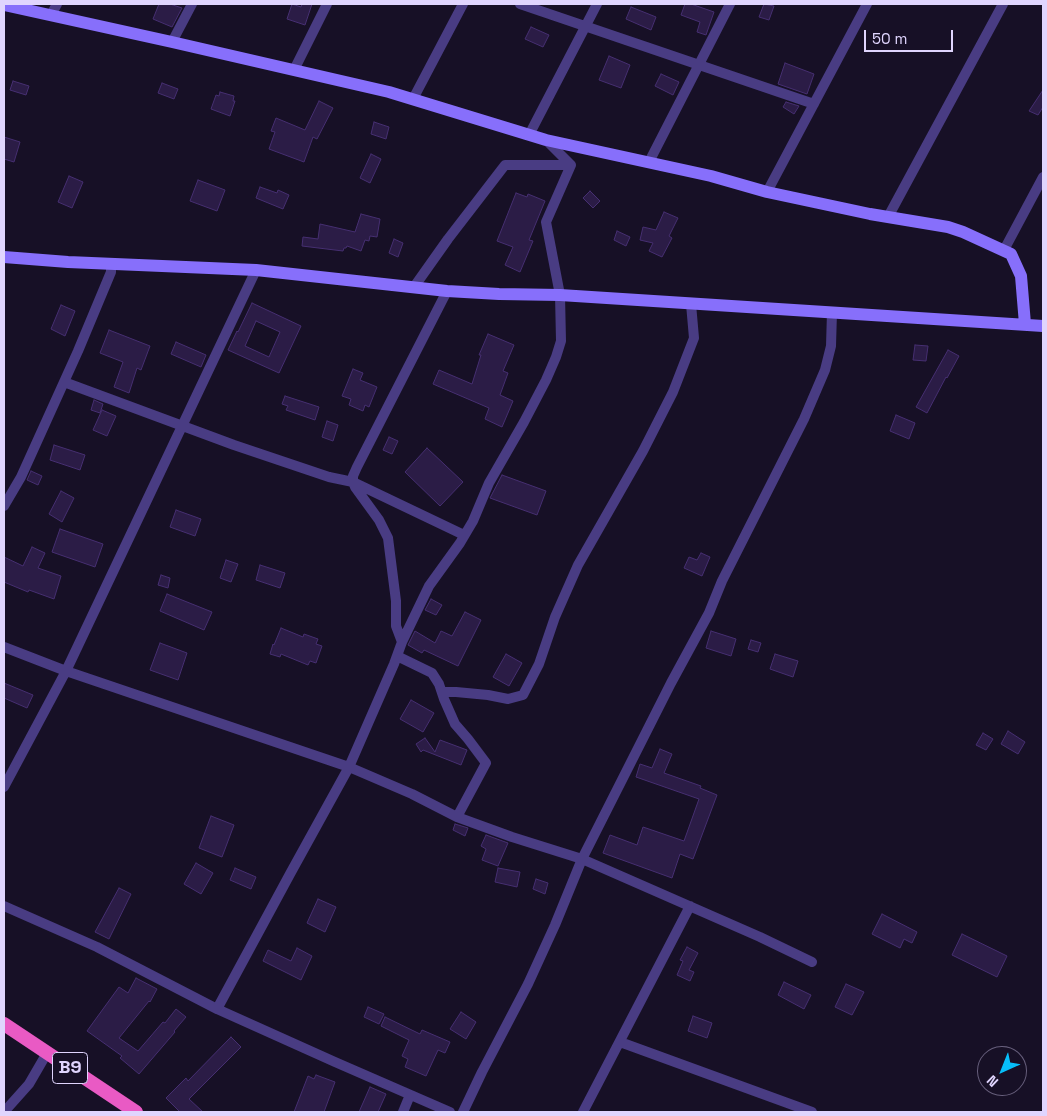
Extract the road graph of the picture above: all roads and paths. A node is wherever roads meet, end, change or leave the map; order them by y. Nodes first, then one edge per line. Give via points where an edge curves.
1 (192, 4) edge
2 (328, 4) edge
3 (463, 4) edge
4 (520, 4) edge
5 (598, 4) edge
6 (730, 4) edge
7 (867, 4) edge
8 (1002, 4) edge
9 (4, 5) edge
10 (54, 9) edge
11 (586, 26) junction
12 (172, 42) junction
13 (698, 65) junction
14 (294, 70) junction
15 (413, 100) junction
16 (814, 104) junction
17 (530, 135) junction
18 (546, 140) junction
19 (649, 162) junction
20 (572, 164) junction
21 (1043, 177) edge
22 (767, 192) junction
23 (888, 217) junction
24 (1004, 250) junction
25 (4, 257) edge
26 (111, 264) junction
27 (256, 270) junction
28 (414, 287) junction
29 (447, 291) junction
30 (560, 295) junction
31 (692, 304) junction
32 (832, 312) junction
33 (1025, 324) junction
34 (1043, 326) edge
35 (64, 382) junction
36 (182, 426) junction
37 (353, 482) junction
38 (4, 506) edge
39 (464, 535) junction
40 (402, 642) junction
41 (4, 648) edge
42 (397, 656) junction
43 (66, 671) junction
44 (442, 692) junction
45 (349, 767) junction
46 (4, 787) edge
47 (457, 817) junction
48 (582, 859) junction
49 (4, 906) edge
50 (690, 906) junction
51 (812, 962) dead end
52 (217, 1009) junction
53 (4, 1024) edge
54 (620, 1042) junction
55 (47, 1053) junction
56 (410, 1095) junction
57 (4, 1112) edge
58 (136, 1112) edge
59 (403, 1112) edge
60 (450, 1112) edge
61 (463, 1112) edge
62 (583, 1112) edge
63 (812, 1112) edge

1 - 12 street
2 - 14 street
3 - 15 street
4 - 11 street
5 - 11 street
6 - 13 street
7 - 16 street
8 - 23 street
9 - 10 main road
10 - 12 main road
11 - 13 street
11 - 17 street
12 - 14 main road
13 - 16 street
13 - 19 street
14 - 15 main road
15 - 17 main road
16 - 22 street
17 - 18 main road
18 - 19 main road
18 - 20 street
19 - 22 main road
20 - 28 street via 505,165
20 - 30 street via 546,222
21 - 24 street
22 - 23 main road
23 - 24 main road via 956,229
24 - 33 main road via 1011,254 1021,276
25 - 26 main road
26 - 27 main road
26 - 35 street via 111,272
27 - 28 main road
27 - 36 street
28 - 29 main road
29 - 30 main road
29 - 37 street via 357,467
30 - 31 main road
30 - 39 street via 561,342 556,357
31 - 32 main road
31 - 44 street via 694,338 673,392 643,452 578,565 539,664 523,695 508,699 488,694
32 - 33 main road
32 - 48 street via 831,346 825,370 804,419 709,613
33 - 34 main road
35 - 36 street
35 - 38 street via 22,477
36 - 37 street via 329,477
36 - 43 street
37 - 39 street
37 - 40 street via 388,538 395,586 396,626
39 - 40 street via 429,586
40 - 42 street
41 - 43 street
42 - 44 street via 432,673
42 - 45 street
43 - 45 street
43 - 46 street
44 - 47 street via 455,724 486,763
45 - 47 street
45 - 52 street
47 - 48 street
48 - 50 street
48 - 61 street via 528,984
49 - 52 street via 97,947
50 - 51 street
50 - 54 street
52 - 56 street
53 - 55 highway, B9
54 - 62 street
54 - 63 street
55 - 57 street via 29,1084
55 - 58 highway, B9
56 - 59 street
56 - 60 street

